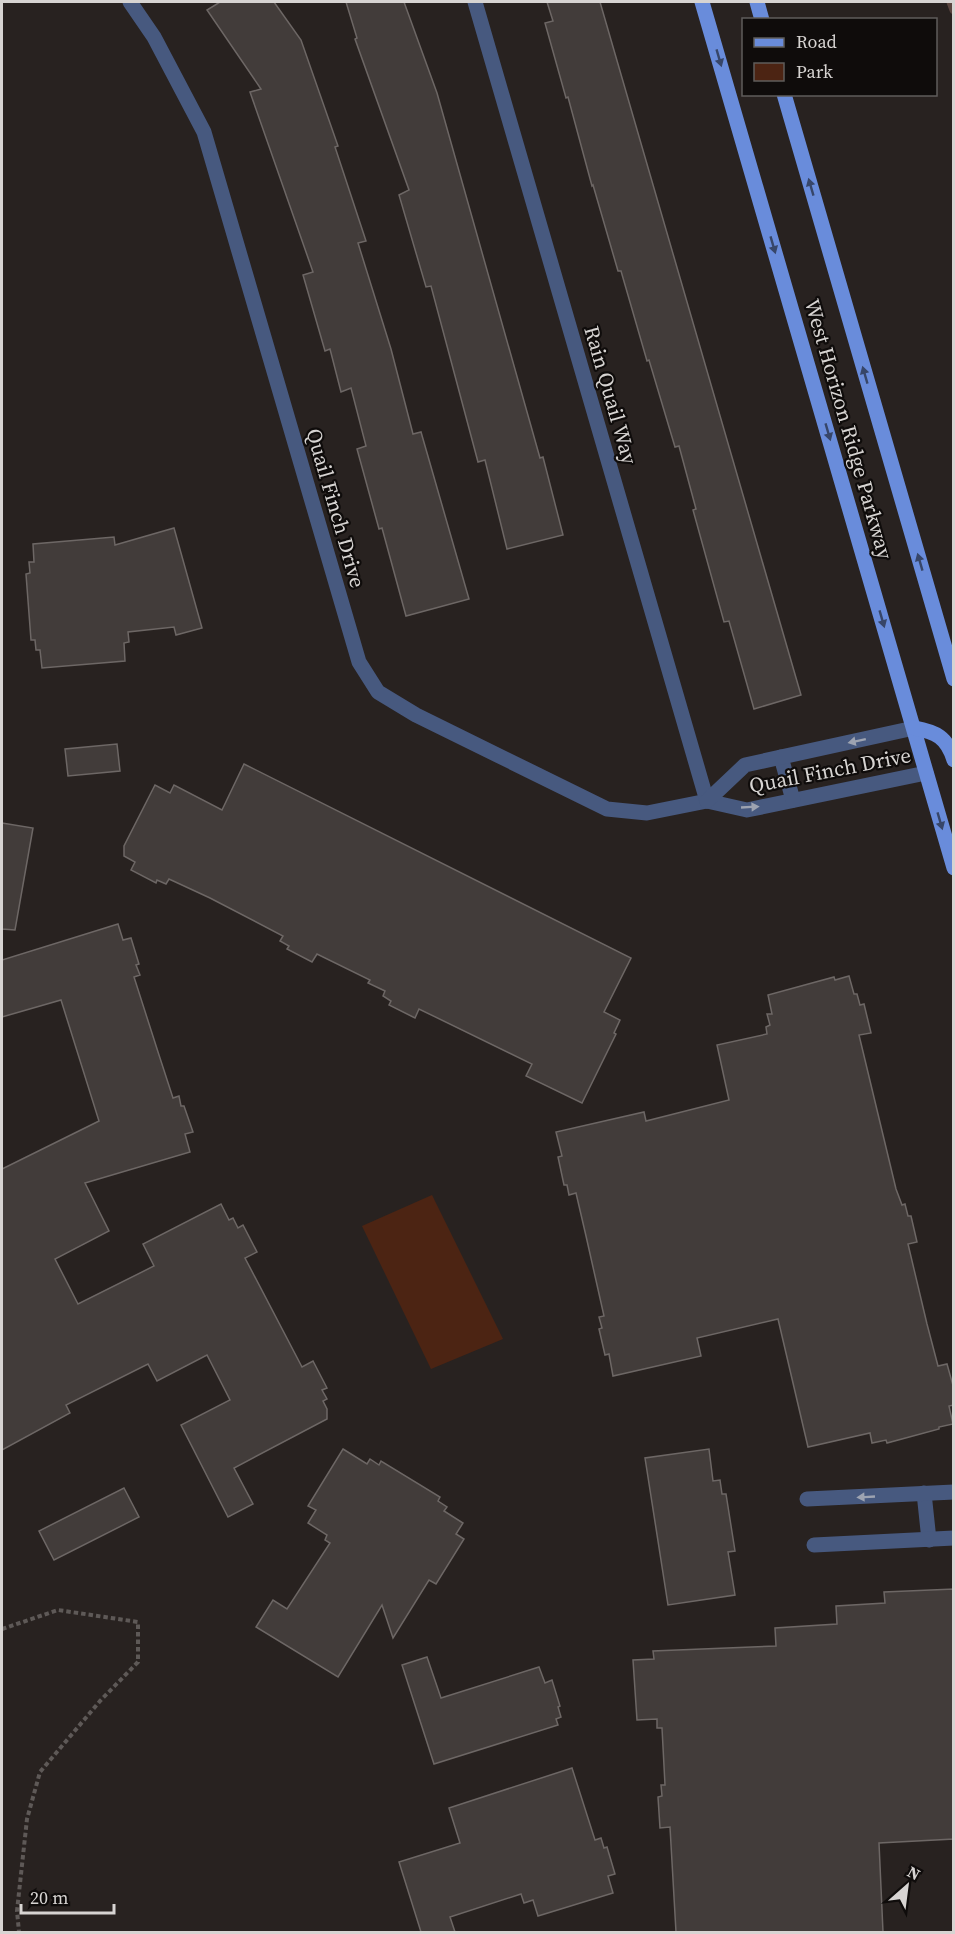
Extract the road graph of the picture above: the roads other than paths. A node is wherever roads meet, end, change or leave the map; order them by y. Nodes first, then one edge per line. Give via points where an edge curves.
1 (130, 2) edge
2 (475, 2) edge
3 (702, 2) edge
4 (757, 2) edge
5 (761, 18) edge
6 (785, 96) edge
7 (954, 679) edge
8 (914, 728) junction
9 (781, 757) junction
10 (954, 760) edge
11 (926, 773) junction
12 (794, 800) junction
13 (708, 801) junction
14 (954, 868) edge
15 (954, 1492) edge
16 (924, 1493) junction
17 (807, 1499) dead end
18 (954, 1538) edge
19 (929, 1540) junction
20 (814, 1545) dead end

1 - 13 street, Quail Finch Drive via 154,37 204,132 359,662 378,692 416,715 607,808 647,813
2 - 13 street, Rain Quail Way
3 -> 8 main road, West Horizon Ridge Parkway
4 - 5 main road
7 -> 6 main road, West Horizon Ridge Parkway
8 -> 9 street, Quail Finch Drive
8 - 10 main road via 932,731 944,740
8 - 11 main road, West Horizon Ridge Parkway
9 - 12 street
9 - 13 street, Quail Finch Drive via 745,765
11 - 12 street, Quail Finch Drive
11 -> 14 main road, West Horizon Ridge Parkway
13 -> 12 street, Quail Finch Drive via 747,810
15 - 16 street
16 -> 17 street
16 - 19 street
18 - 19 street
19 - 20 street

